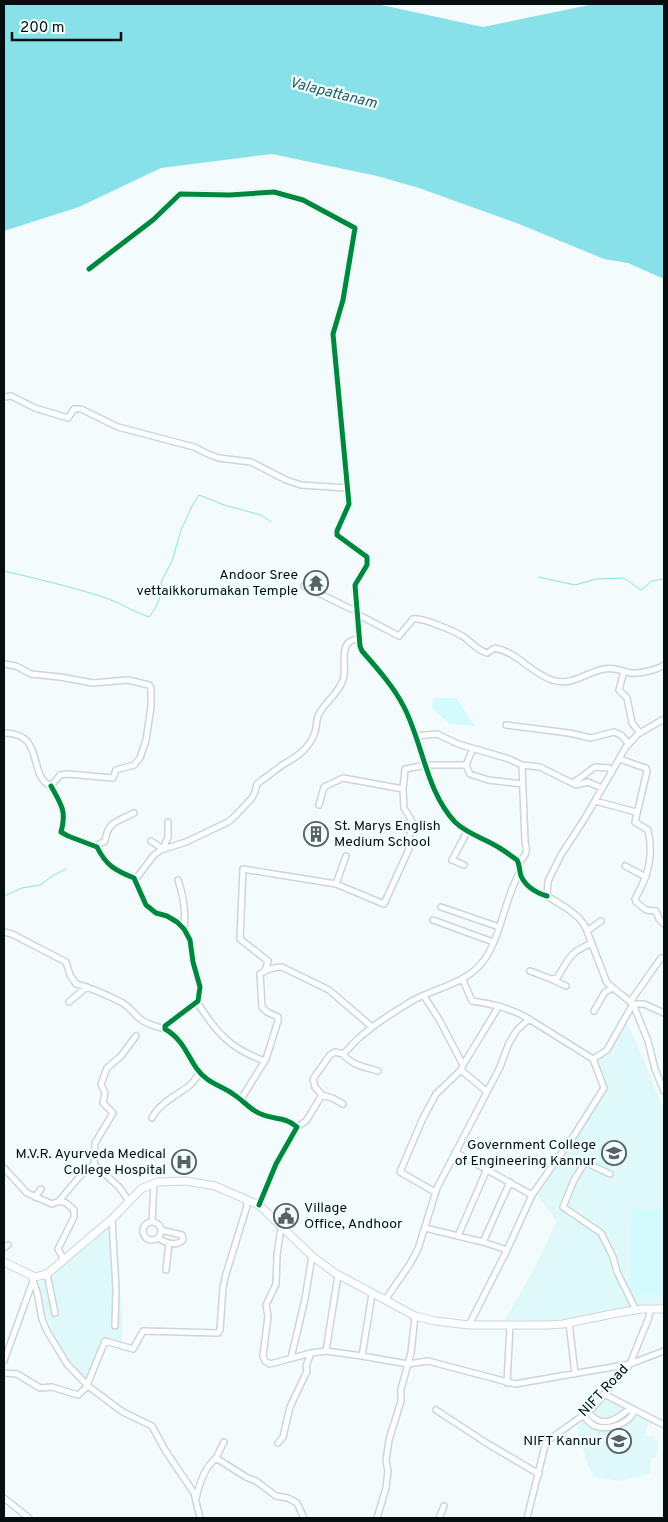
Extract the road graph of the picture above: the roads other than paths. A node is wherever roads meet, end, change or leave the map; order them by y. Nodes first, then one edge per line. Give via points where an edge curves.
1 (89, 269) dead end
2 (5, 396) edge
3 (347, 488) junction
4 (304, 586) dead end
5 (357, 612) junction
6 (359, 639) junction
7 (4, 664) edge
8 (664, 666) edge
9 (624, 671) junction
10 (664, 719) edge
11 (506, 725) dead end
12 (4, 733) edge
13 (640, 733) junction
14 (416, 736) junction
15 (629, 744) junction
16 (472, 754) dead end
17 (620, 759) junction
18 (426, 765) junction
19 (466, 765) junction
20 (522, 765) junction
21 (612, 772) junction
22 (573, 783) junction
23 (523, 784) junction
24 (51, 786) junction
25 (602, 788) junction
26 (403, 789) junction
27 (595, 801) junction
28 (319, 805) dead end
29 (636, 812) junction
30 (134, 813) dead end
31 (168, 822) dead end
32 (467, 832) junction
33 (151, 841) dead end
34 (96, 846) junction
35 (164, 849) junction
36 (346, 856) dead end
37 (519, 862) junction
38 (464, 865) dead end
39 (625, 866) dead end
40 (520, 872) junction
41 (646, 877) junction
42 (135, 880) junction
43 (178, 880) dead end
44 (336, 884) junction
45 (547, 896) junction
46 (441, 907) dead end
47 (433, 920) dead end
48 (601, 921) dead end
49 (664, 924) edge
50 (499, 926) junction
51 (184, 929) junction
52 (587, 930) junction
53 (4, 932) edge
54 (493, 942) junction
55 (592, 944) junction
56 (664, 958) edge
57 (265, 971) junction
58 (530, 972) dead end
59 (550, 979) junction
60 (463, 980) junction
61 (566, 986) dead end
62 (87, 987) junction
63 (614, 988) junction
64 (424, 996) junction
65 (69, 1002) dead end
66 (197, 1002) junction
67 (632, 1003) junction
68 (499, 1006) junction
69 (594, 1011) dead end
70 (664, 1014) edge
71 (529, 1019) junction
72 (372, 1027) junction
73 (165, 1029) junction
74 (136, 1036) dead end
75 (343, 1054) junction
76 (594, 1059) junction
77 (265, 1062) junction
78 (462, 1067) junction
79 (378, 1071) dead end
80 (200, 1072) junction
81 (486, 1091) junction
82 (664, 1091) edge
83 (322, 1095) junction
84 (240, 1099) junction
85 (343, 1104) dead end
86 (152, 1118) dead end
87 (297, 1127) junction
88 (456, 1152) junction
89 (94, 1164) junction
90 (4, 1168) edge
91 (488, 1169) junction
92 (610, 1174) dead end
93 (510, 1182) junction
94 (154, 1183) junction
95 (40, 1189) dead end
96 (435, 1192) junction
97 (532, 1195) junction
98 (36, 1198) junction
99 (246, 1200) junction
100 (59, 1201) junction
101 (129, 1201) junction
102 (259, 1205) junction
103 (112, 1219) junction
104 (152, 1221) junction
105 (281, 1227) junction
106 (425, 1228) junction
107 (161, 1230) junction
108 (458, 1236) junction
109 (158, 1238) junction
110 (482, 1242) junction
111 (169, 1243) junction
112 (507, 1250) junction
113 (312, 1256) junction
114 (64, 1260) junction
115 (4, 1262) edge
116 (166, 1270) dead end
117 (47, 1274) junction
118 (338, 1275) junction
119 (32, 1278) junction
120 (372, 1294) junction
121 (385, 1300) junction
122 (650, 1309) junction
123 (664, 1309) edge
124 (636, 1310) junction
125 (55, 1313) dead end
126 (415, 1316) junction
127 (569, 1322) junction
128 (468, 1325) junction
129 (510, 1325) junction
130 (115, 1326) dead end
131 (326, 1350) junction
132 (664, 1351) edge
133 (311, 1353) junction
134 (362, 1356) junction
135 (291, 1358) junction
136 (4, 1361) edge
137 (408, 1364) junction
138 (630, 1364) junction
139 (4, 1373) edge
140 (575, 1374) junction
141 (507, 1383) junction
142 (87, 1386) junction
143 (604, 1394) junction
144 (436, 1410) dead end
145 (588, 1412) junction
146 (583, 1416) junction
147 (664, 1425) edge
148 (224, 1442) dead end
149 (278, 1443) dead end
150 (216, 1458) junction
151 (538, 1474) junction
152 (4, 1498) edge
153 (196, 1501) junction
154 (444, 1506) dead end
155 (29, 1518) edge
156 (200, 1518) edge
157 (304, 1518) edge
158 (378, 1518) edge
159 (439, 1518) edge
160 (527, 1518) edge

1 - 3 street via 153,220 180,194 274,192 303,200 355,228 343,300 333,334
2 - 3 street via 68,418 74,409 82,409 118,427 194,447 219,458 251,462 286,480
3 - 5 street via 349,504 337,535 365,554 368,560 355,584
4 - 5 street
5 - 6 street
5 - 9 street via 398,636 413,619 422,620 458,633 484,652 500,649 541,675 559,682 583,678 603,669
6 - 14 street via 362,651 404,706
6 - 35 street via 346,646 344,680 318,714 315,731 303,753 257,784 252,798 228,822
7 - 24 street via 31,674 93,683 128,680 151,688 146,740 134,765 116,770 113,778 60,775
8 - 9 street via 632,673
9 - 13 street via 619,690 627,698 632,723
10 - 13 street
11 - 15 street via 591,738 614,732
12 - 24 street via 13,733 30,746 36,755 40,776
13 - 15 street
14 - 18 street
14 - 20 street via 437,734
15 - 17 street
16 - 19 street
17 - 21 street
17 - 29 street via 642,766 647,771
18 - 19 street
18 - 26 street via 405,769
18 - 32 street via 437,798
19 - 23 street via 470,774 479,777
20 - 22 street via 540,768
20 - 23 street
21 - 22 street via 609,768 596,766
21 - 25 street
22 - 25 street via 588,782
23 - 37 street via 527,851
24 - 34 street via 65,816 61,832
25 - 27 street
26 - 28 street via 343,778 324,787
26 - 44 street via 404,808 413,822 412,829 408,849 384,904
27 - 29 street
27 - 45 street via 561,855 548,881
29 - 41 street via 635,822 646,828 649,834 651,849
30 - 34 street via 110,825 105,841
31 - 35 street
32 - 37 street via 499,847
32 - 38 street via 452,860
33 - 35 street
34 - 42 street via 112,868
35 - 42 street via 154,856
36 - 44 street
37 - 40 street
39 - 41 street
40 - 45 street via 528,885
40 - 50 street
41 - 49 street via 636,902 646,910 656,911
42 - 51 street via 146,905
43 - 51 street via 186,911
44 - 57 street via 243,869 240,939 268,961
45 - 52 street via 579,918
46 - 50 street
47 - 54 street
48 - 52 street
50 - 54 street
51 - 66 street via 190,940 200,987
52 - 55 street
53 - 62 street via 60,958 66,962 73,981
54 - 60 street via 483,961
55 - 59 street via 572,954 557,978
55 - 63 street via 607,983
56 - 67 street via 656,964
57 - 72 street via 282,967 329,990
57 - 77 street via 260,974 262,1007 278,1017
58 - 59 street
59 - 61 street
60 - 64 street
60 - 68 street via 472,1001
62 - 65 street
62 - 73 street via 121,1002 150,1025
63 - 67 street
63 - 69 street via 605,992
64 - 72 street
64 - 78 street
66 - 73 street via 164,1026
66 - 77 street via 223,1038 244,1054
67 - 70 street via 644,1004
67 - 76 street via 607,1050
67 - 82 street
68 - 71 street
68 - 78 street
71 - 76 street
71 - 81 street via 509,1043
72 - 75 street
73 - 80 street via 184,1046
74 - 89 street via 107,1068 101,1084 105,1093 103,1103 113,1113 95,1143
75 - 79 street via 354,1064
75 - 83 street via 335,1052 330,1055 313,1079
76 - 97 street via 604,1088
77 - 84 street
78 - 81 street
78 - 96 street via 436,1094 400,1172
80 - 84 street
80 - 86 street
81 - 88 street
83 - 85 street
83 - 87 street via 306,1121
84 - 87 street via 255,1111 270,1118 290,1120
87 - 102 street via 276,1164
88 - 91 street
88 - 96 street
89 - 100 street
89 - 101 street
90 - 98 street via 26,1193
91 - 93 street
91 - 108 street
92 - 124 street via 584,1164 563,1207 601,1232
93 - 97 street
93 - 110 street
94 - 99 main road via 170,1180 200,1183
94 - 101 main road
94 - 104 street
95 - 98 street
96 - 106 street
97 - 112 street
98 - 100 street via 52,1204
99 - 102 main road
99 - 142 street via 247,1206 223,1287 218,1333 143,1331 133,1350 105,1341
100 - 114 street via 74,1210 74,1217 58,1249
101 - 103 main road
102 - 105 main road
103 - 114 main road
103 - 130 street
104 - 107 street
104 - 109 street via 146,1224 143,1232 149,1240
105 - 113 main road
105 - 135 street via 276,1284 266,1305 268,1316 263,1356 270,1364
106 - 108 street
106 - 121 street via 410,1264
107 - 109 street
107 - 111 street via 179,1233 184,1238 181,1243
108 - 110 street
109 - 111 street
110 - 112 street
111 - 116 street
112 - 128 street
113 - 118 main road
113 - 135 street
114 - 117 main road
115 - 119 main road
117 - 119 main road
117 - 125 street
118 - 120 main road
118 - 131 street
119 - 136 street
119 - 142 street via 47,1332 67,1364
120 - 121 main road
120 - 134 street
121 - 126 main road
122 - 123 main road
122 - 124 main road
122 - 138 street, NIFT Road
124 - 127 main road
126 - 128 main road
126 - 137 street
127 - 129 main road
127 - 140 street
128 - 129 main road
129 - 141 street
131 - 133 street
131 - 134 street
132 - 138 street
133 - 135 street
133 - 149 street via 307,1371 290,1407 283,1437
134 - 137 street
137 - 141 street via 428,1361
137 - 158 street via 390,1440 386,1488
138 - 140 street
138 - 143 street, NIFT Road
139 - 142 street via 17,1374 40,1388 52,1387 78,1395
140 - 141 street
142 - 153 street via 122,1412 152,1426
143 - 145 street, NIFT Road
143 - 147 street
144 - 151 street
145 - 146 street, NIFT Road
145 - 146 street via 597,1420 606,1422 619,1418 629,1409 634,1412 616,1427 594,1426
146 - 151 street, NIFT Road via 550,1439
148 - 150 street
150 - 153 street via 202,1477
150 - 157 street via 276,1496 297,1503
151 - 160 street, NIFT Road
152 - 155 street
153 - 156 street
154 - 159 street

